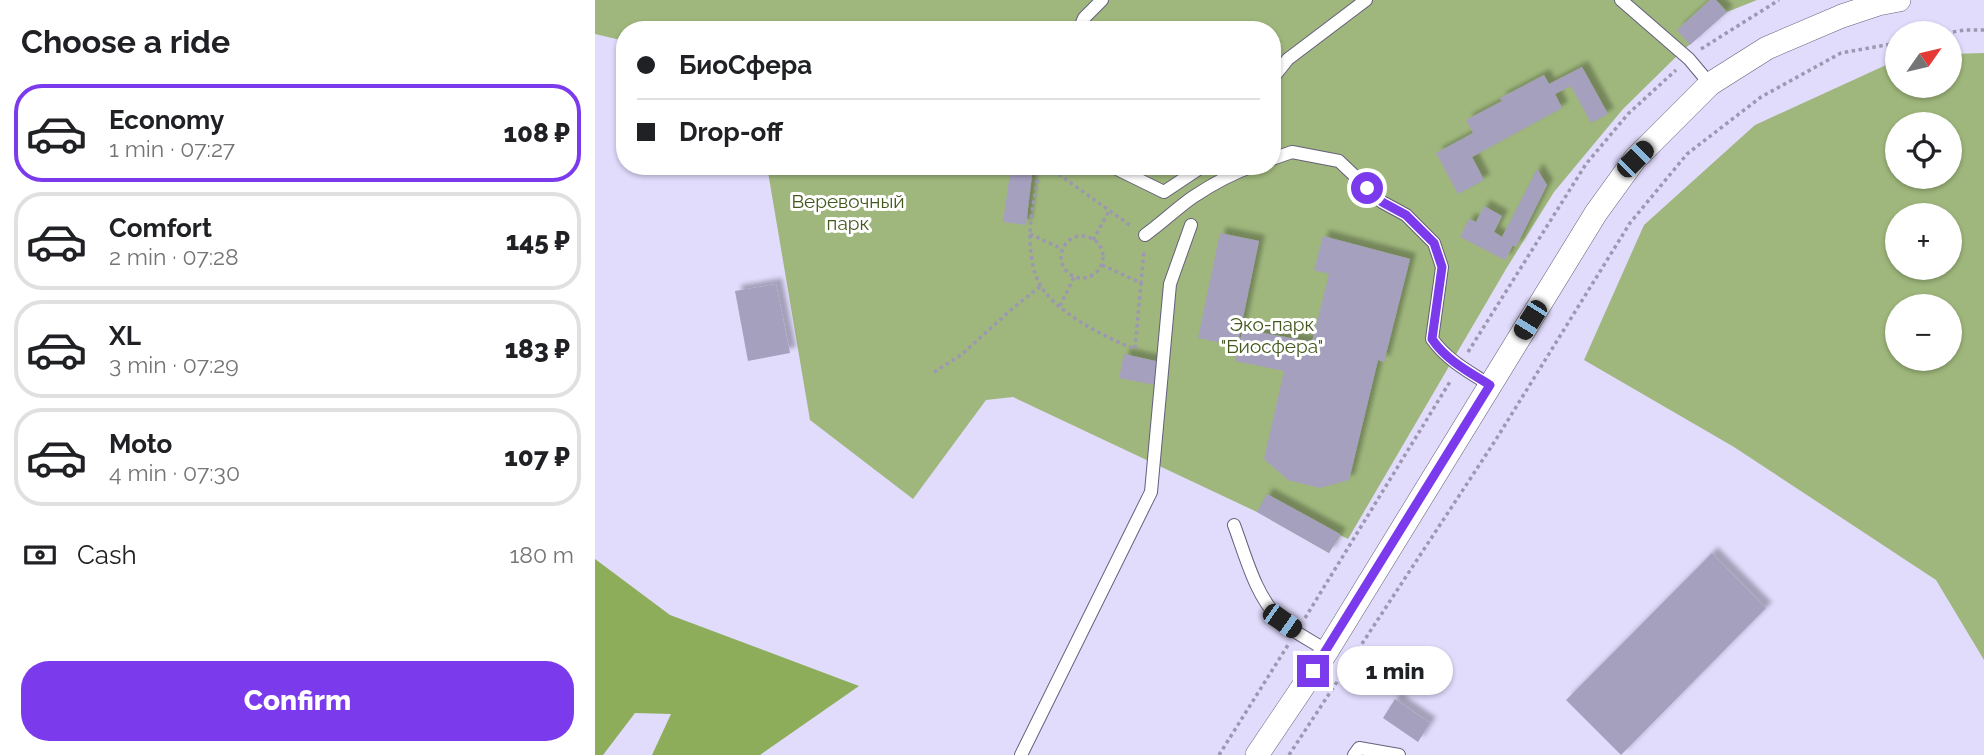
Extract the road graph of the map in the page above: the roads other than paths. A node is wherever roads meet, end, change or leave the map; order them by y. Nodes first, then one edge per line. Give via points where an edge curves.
1 (1102, 0) edge
2 (1366, 0) edge
3 (1621, 0) edge
4 (1899, 0) edge
5 (1083, 21) edge
6 (1281, 68) edge
7 (1710, 84) junction
8 (1281, 156) edge
9 (1129, 175) edge
10 (1190, 175) edge
11 (1232, 175) edge
12 (1191, 225) dead end
13 (1145, 235) road end
14 (1490, 385) junction
15 (1234, 525) dead end
16 (1327, 650) junction
17 (1021, 755) edge
18 (1257, 755) edge
19 (1354, 755) edge
20 (1399, 755) edge

1 - 5 lane
2 - 6 lane
3 - 7 lane via 1689,59
4 - 7 street via 1842,16 1767,48
7 - 14 street via 1635,159 1596,213
8 - 14 lane via 1292,152 1339,161 1434,243 1442,267 1432,339 1460,366
9 - 10 lane via 1164,192
11 - 13 lane via 1193,197
12 - 17 lane via 1170,284 1151,492
14 - 16 street
15 - 16 lane via 1266,603 1282,621
16 - 18 street
19 - 20 lane via 1359,748

